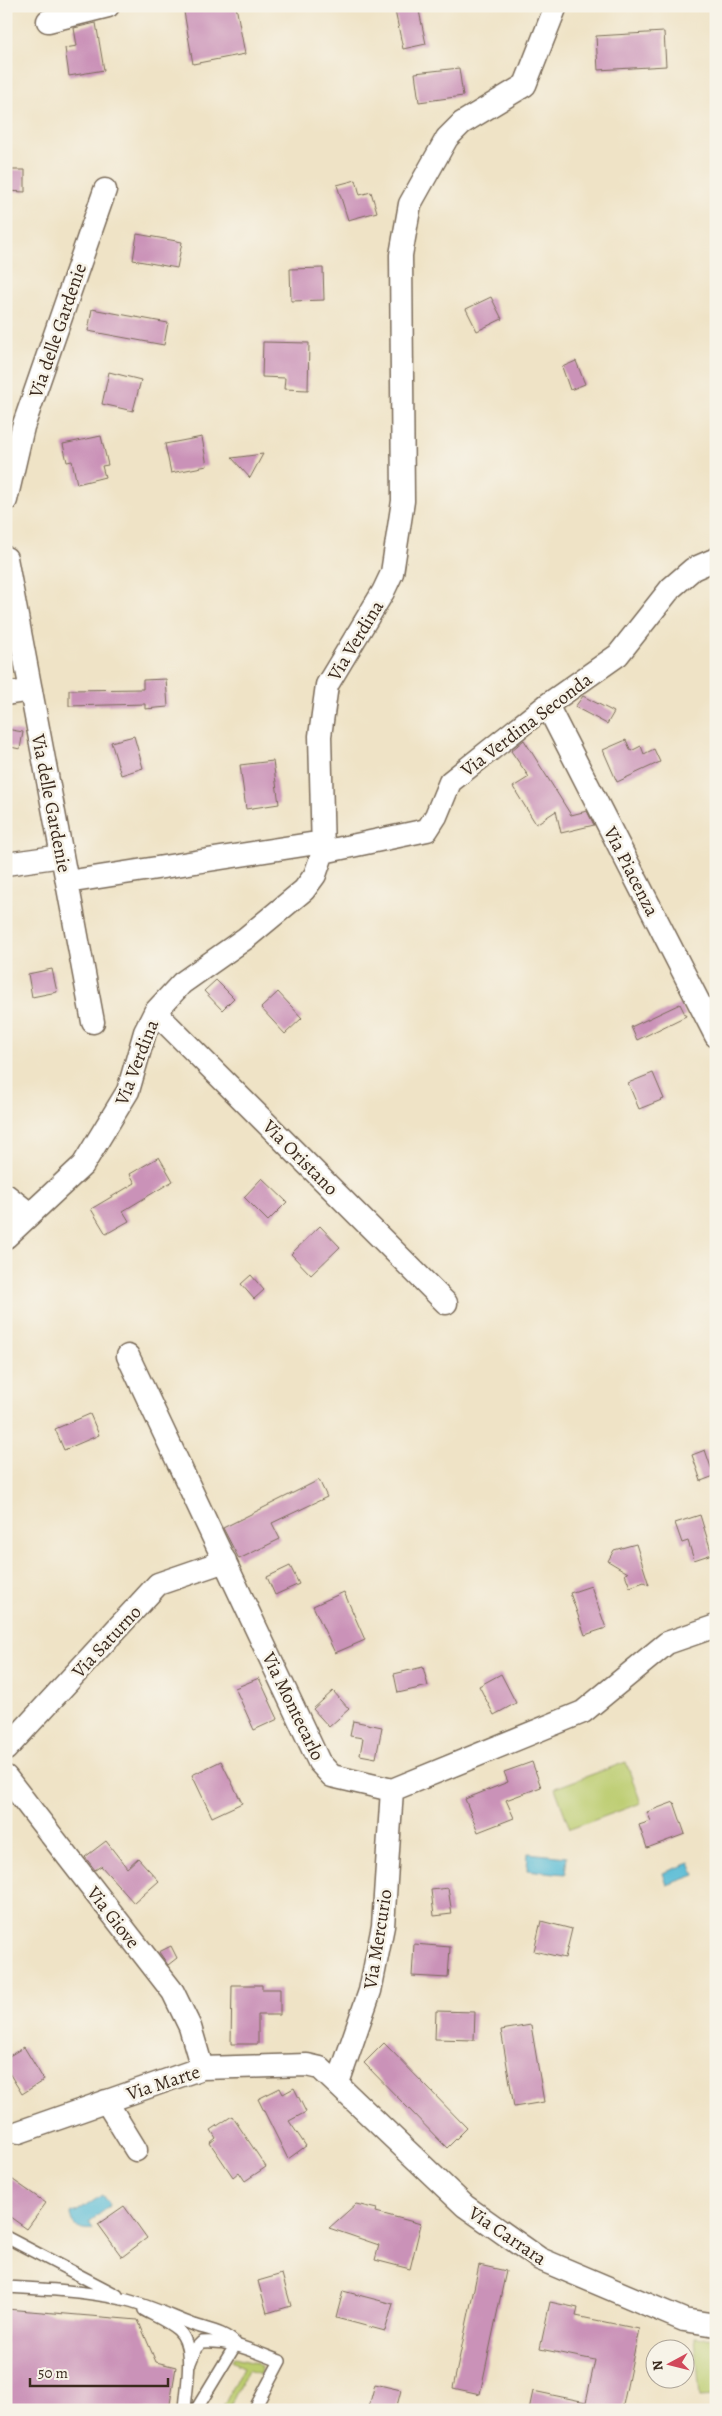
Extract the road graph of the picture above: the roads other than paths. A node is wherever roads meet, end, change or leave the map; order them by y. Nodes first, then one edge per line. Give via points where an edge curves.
1 (108, 6) edge
2 (556, 6) edge
3 (48, 21) dead end
4 (105, 190) dead end
5 (6, 500) edge
6 (6, 558) edge
7 (716, 559) edge
8 (31, 690) junction
9 (6, 694) edge
10 (547, 706) junction
11 (323, 847) junction
12 (62, 856) junction
13 (6, 864) edge
14 (67, 882) junction
15 (155, 1012) junction
16 (93, 1022) dead end
17 (716, 1036) edge
18 (6, 1195) edge
19 (30, 1214) junction
20 (6, 1237) edge
21 (446, 1303) dead end
22 (128, 1356) dead end
23 (225, 1562) junction
24 (716, 1626) edge
25 (6, 1750) edge
26 (6, 1777) edge
27 (392, 1790) junction
28 (202, 2068) junction
29 (338, 2083) junction
30 (106, 2101) junction
31 (19, 2132) dead end
32 (136, 2150) dead end
33 (6, 2237) edge
34 (6, 2287) edge
35 (123, 2299) junction
36 (716, 2325) edge
37 (236, 2344) junction
38 (189, 2364) junction
39 (185, 2410) edge
40 (196, 2410) edge
41 (254, 2410) edge

1 - 3 street
2 - 11 street, Via Verdina via 525,85 462,123 447,138 410,204 401,255 403,501 392,573 328,685 320,736
4 - 5 street, Via delle Gardenie via 24,427
6 - 8 street, Via delle Gardenie
7 - 10 street, Via Verdina Seconda via 693,569 670,588 618,655
8 - 9 street
8 - 12 street, Via delle Gardenie
10 - 11 street, Via Verdina Seconda via 450,782 427,830
10 - 17 street, Via Piacenza
11 - 14 street, Via delle Gardenie
11 - 15 street, Via Verdina via 315,875 304,890 246,938 182,983
12 - 13 street
12 - 14 street, Via delle Gardenie
14 - 16 street
15 - 19 street, Via Verdina via 145,1032 128,1091 108,1126 83,1165
15 - 21 street, Via Oristano
18 - 19 street
19 - 20 street, Via Verdina
22 - 23 street, Via Montecarlo
23 - 25 street, Via Saturno via 158,1584
23 - 27 street, Via Montecarlo via 319,1762 332,1776
24 - 27 street via 667,1642 583,1712
26 - 28 street, Via Giove via 173,1992 190,2027
27 - 29 street, Via Mercurio via 383,1926 370,1991
28 - 29 street, Via Marte via 307,2065 320,2068
28 - 30 street, Via Marte
29 - 36 street, Via Carrara via 466,2206 540,2259 684,2320
30 - 31 street, Via Marte
30 - 32 street
33 - 35 lane
34 - 35 lane
35 - 37 lane via 229,2337
35 - 38 lane via 178,2330 187,2340
37 - 38 lane via 202,2342
37 - 40 lane
37 - 41 lane via 280,2361
38 - 39 lane

